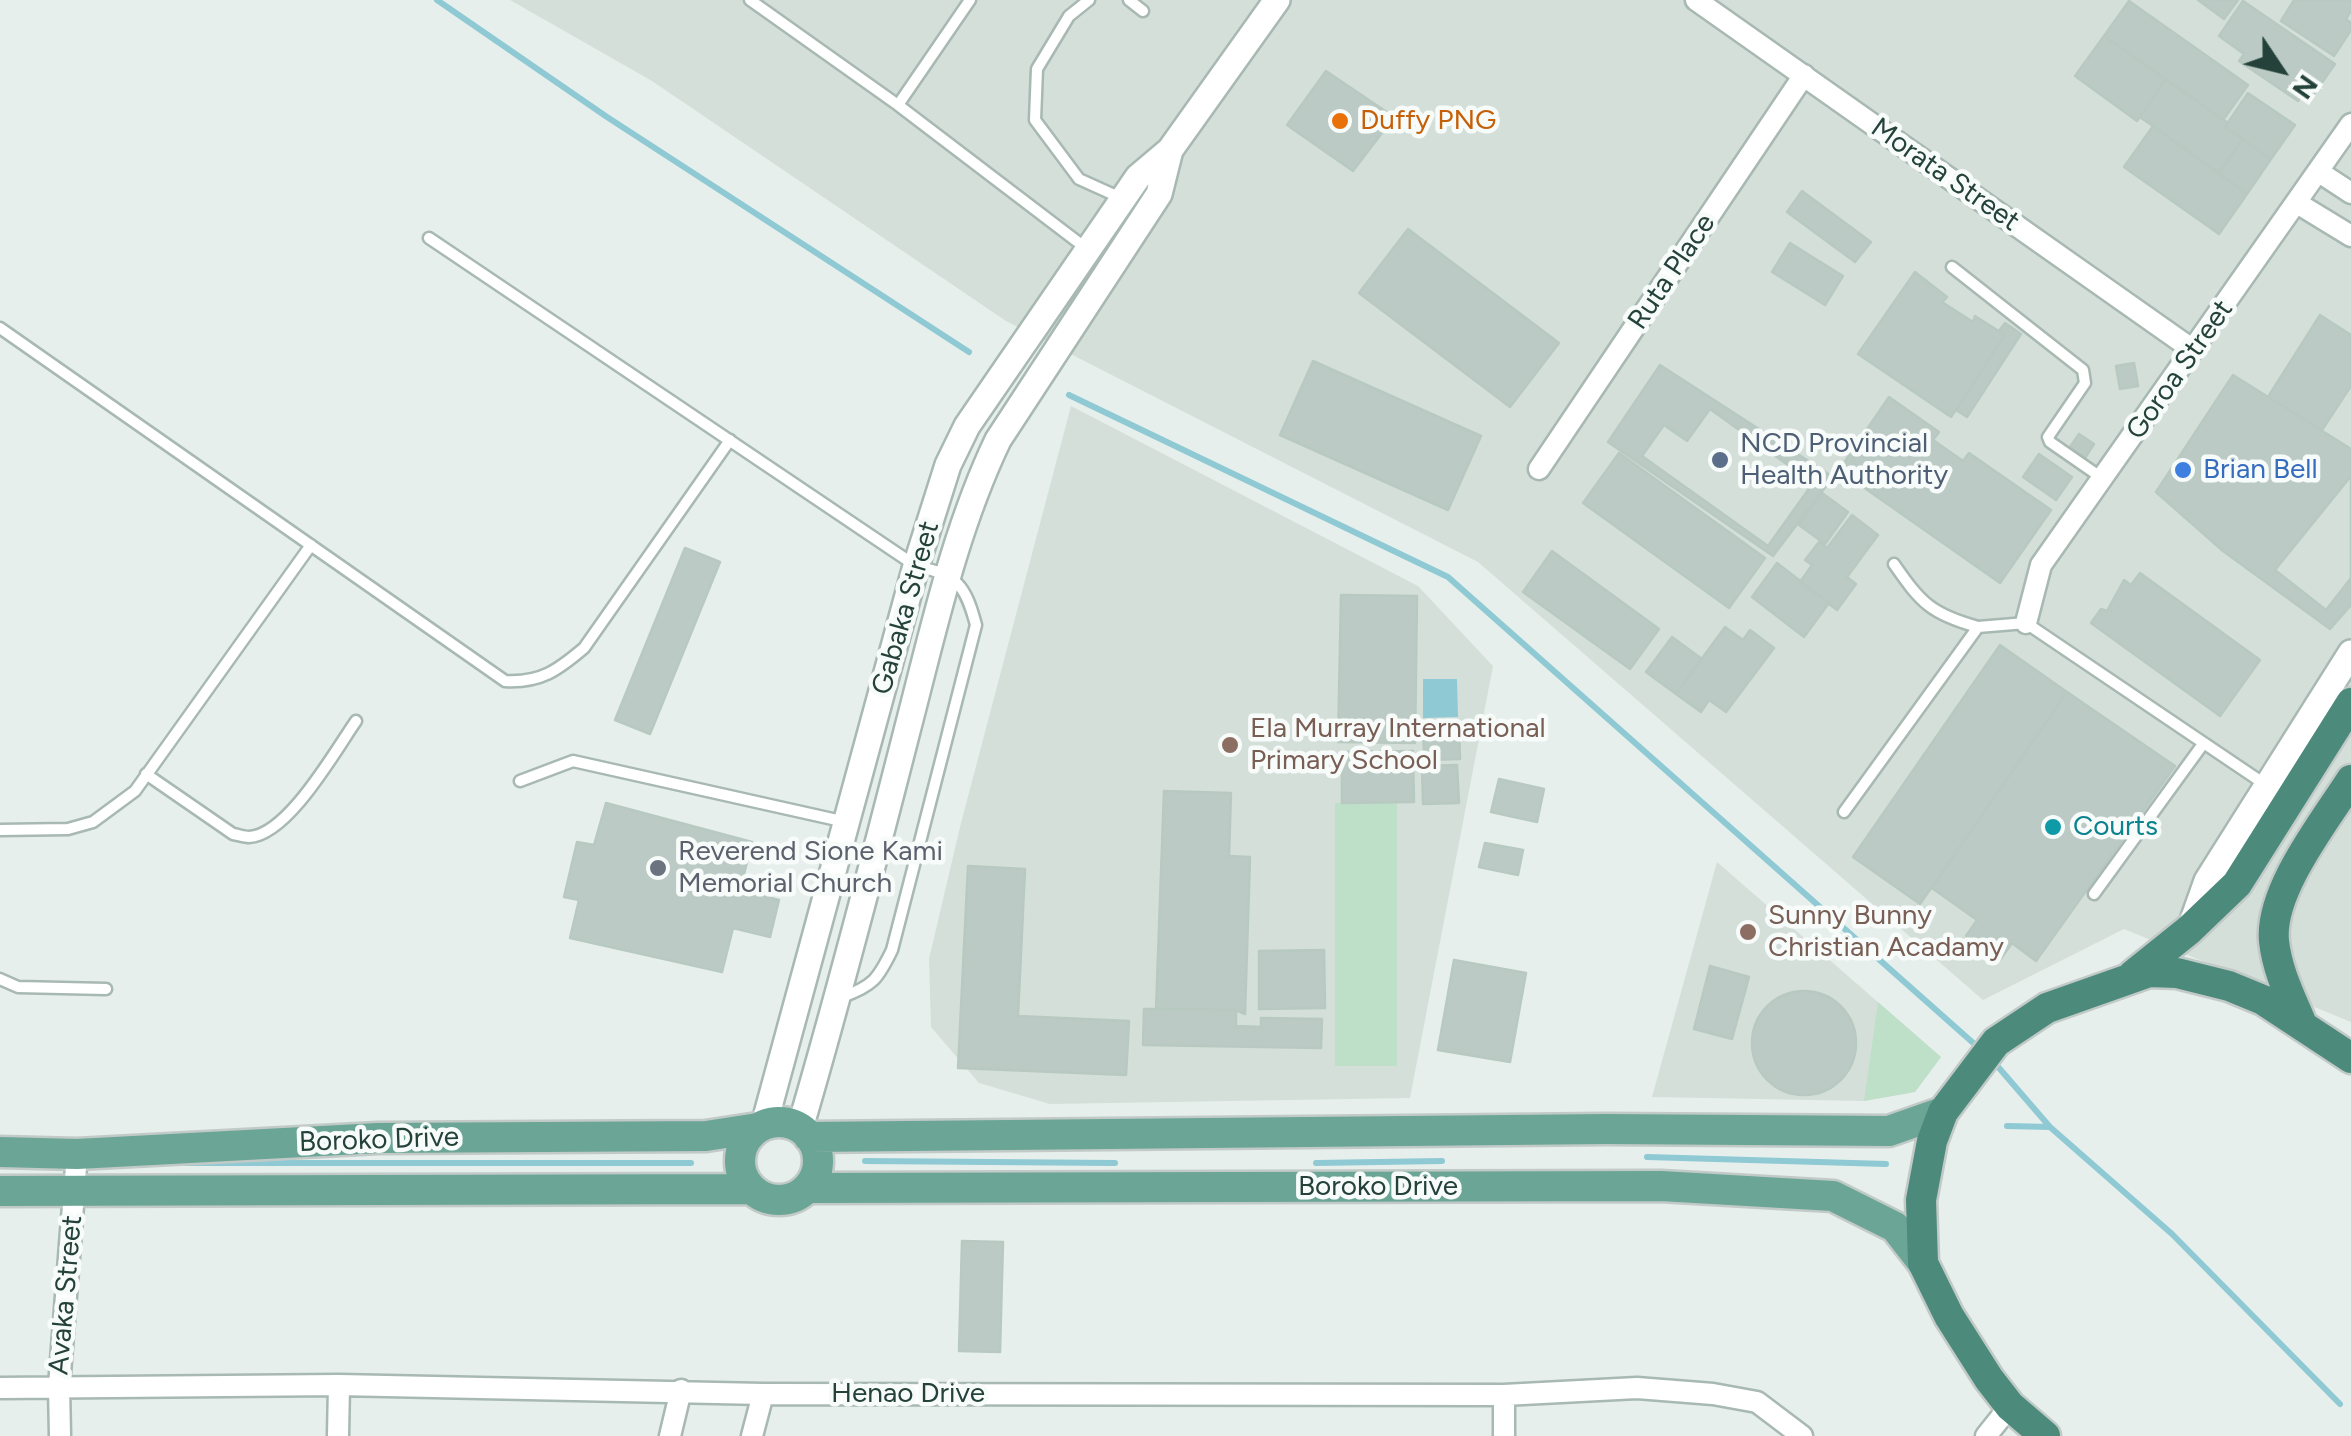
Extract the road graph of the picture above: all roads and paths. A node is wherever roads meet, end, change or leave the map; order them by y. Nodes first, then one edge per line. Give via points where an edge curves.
1 (750, 0) edge
2 (970, 0) edge
3 (1089, 0) edge
4 (1128, 0) edge
5 (1277, 0) edge
6 (1696, 0) edge
7 (1143, 11) dead end
8 (1804, 75) junction
9 (898, 105) junction
10 (2351, 124) edge
11 (1170, 150) junction
12 (2319, 172) junction
13 (2351, 193) edge
14 (1123, 199) junction
15 (2297, 203) junction
16 (2351, 236) edge
17 (428, 238) dead end
18 (1088, 250) junction
19 (1952, 267) dead end
20 (0, 328) edge
21 (2193, 350) junction
22 (730, 440) junction
23 (1539, 470) dead end
24 (2104, 479) junction
25 (311, 545) junction
26 (1894, 564) dead end
27 (916, 566) junction
28 (948, 573) junction
29 (2026, 623) junction
30 (1978, 628) junction
31 (2351, 653) edge
32 (2351, 704) edge
33 (356, 722) dead end
34 (2203, 744) junction
35 (146, 774) junction
36 (2351, 780) edge
37 (520, 781) dead end
38 (2267, 786) junction
39 (1844, 812) dead end
40 (847, 822) junction
41 (0, 830) edge
42 (2094, 894) dead end
43 (2189, 930) junction
44 (2133, 975) junction
45 (0, 979) edge
46 (106, 989) dead end
47 (838, 998) junction
48 (2302, 1023) junction
49 (2351, 1058) edge
50 (1948, 1104) junction
51 (761, 1127) junction
52 (805, 1132) junction
53 (0, 1152) edge
54 (76, 1154) junction
55 (808, 1188) junction
56 (751, 1189) junction
57 (0, 1191) edge
58 (74, 1192) junction
59 (1923, 1263) junction
60 (339, 1385) junction
61 (59, 1386) junction
62 (0, 1388) edge
63 (682, 1390) junction
64 (763, 1394) junction
65 (1504, 1395) junction
66 (2010, 1406) junction
67 (60, 1436) edge
68 (338, 1436) edge
69 (670, 1436) edge
70 (752, 1436) edge
71 (1504, 1436) edge
72 (1802, 1436) edge
73 (1986, 1436) edge
74 (2045, 1436) edge

1 - 9 lane
2 - 9 lane
3 - 14 lane via 1068,16 1037,68 1035,120 1079,179
4 - 7 lane
5 - 11 street, Gabaka Street
6 - 8 street, Morata Street
8 - 21 street, Morata Street
8 - 23 street, Ruta Place
9 - 18 lane
10 - 12 street, Goroa Street
11 - 14 street, Gabaka Street
11 - 28 street, Gabaka Street via 1159,194 998,440
12 - 13 street
12 - 15 street, Goroa Street
14 - 18 street, Gabaka Street
15 - 16 street
15 - 21 street, Goroa Street
17 - 22 lane
18 - 27 street, Gabaka Street via 967,426
19 - 24 lane via 2083,370 2085,384 2048,437
20 - 25 lane
21 - 24 street, Goroa Street
22 - 25 lane via 584,648 538,680 506,681
22 - 27 lane
24 - 29 street, Goroa Street via 2042,565
25 - 35 lane
26 - 30 lane via 1924,605
27 - 28 lane
27 - 40 street, Gabaka Street
28 - 47 street, Gabaka Street
28 - 47 lane via 969,598 976,625 913,876 880,974 867,988
29 - 30 lane
29 - 34 lane
30 - 39 lane
31 - 38 street
32 - 43 highway via 2237,884
33 - 35 lane via 295,807 250,837 234,834
34 - 38 lane
34 - 42 lane
35 - 41 lane via 93,822
36 - 48 highway via 2274,919 2281,974
37 - 40 lane via 572,761
38 - 43 street via 2207,881
40 - 51 street, Gabaka Street
43 - 44 highway
44 - 48 highway via 2177,974 2229,986
44 - 50 highway via 2048,1008 1996,1042
45 - 46 lane via 18,987
47 - 52 street, Gabaka Street
48 - 49 highway
50 - 52 main road, Boroko Drive via 1889,1132
50 - 59 highway via 1932,1141 1922,1200
51 - 52 main road via 782,1122
51 - 54 main road, Boroko Drive via 706,1136 378,1138
51 - 56 main road via 744,1143 740,1162
52 - 55 main road via 818,1162
53 - 54 main road, Boroko Drive
54 - 58 street, Avaka Street
55 - 56 main road via 786,1200
55 - 59 main road, Boroko Drive via 1660,1186 1834,1196 1894,1227
56 - 58 main road, Boroko Drive
57 - 58 main road, Boroko Drive
58 - 61 street, Avaka Street
59 - 66 highway via 1948,1316
60 - 61 street, Henao Drive
60 - 63 street, Henao Drive
60 - 68 street
61 - 62 street, Henao Drive
61 - 67 street, Avaka Street
63 - 64 street, Henao Drive
63 - 69 street
64 - 65 street, Henao Drive
64 - 70 street
65 - 71 street
65 - 72 street, Henao Drive via 1636,1388 1712,1394 1757,1402
66 - 73 street
66 - 74 highway

